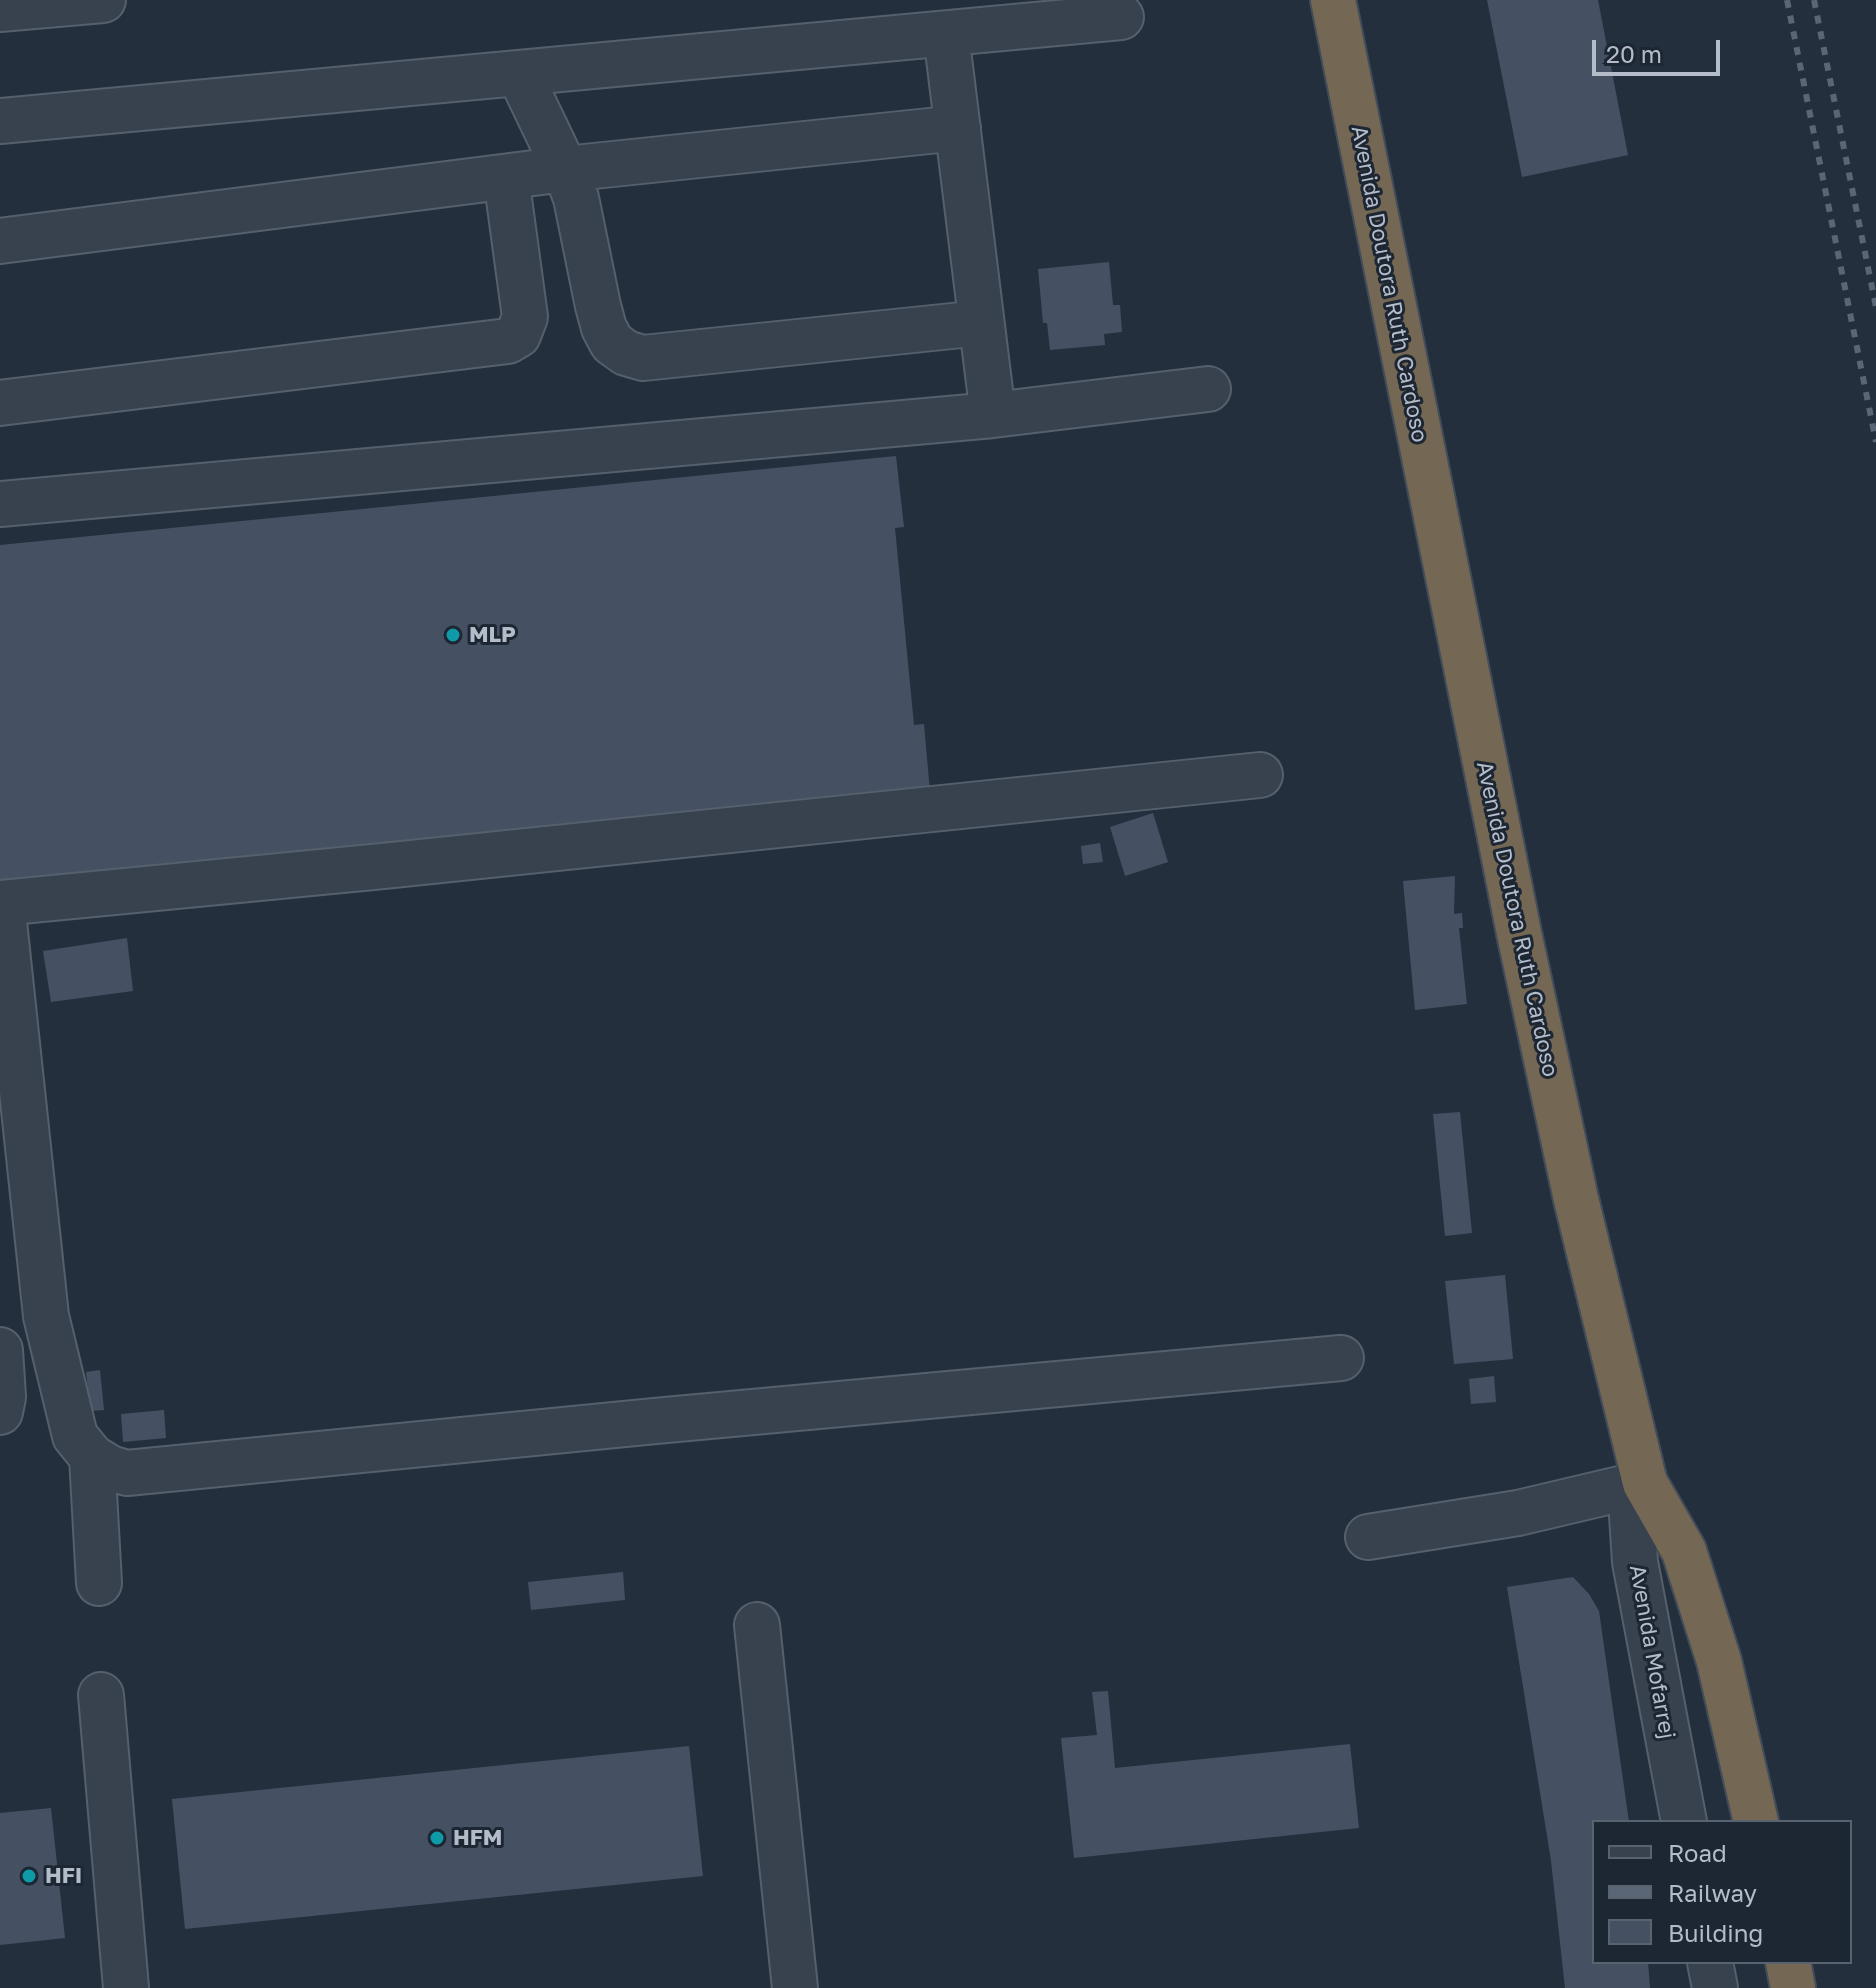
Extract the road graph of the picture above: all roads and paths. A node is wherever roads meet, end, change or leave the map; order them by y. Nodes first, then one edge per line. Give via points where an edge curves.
1 (103, 0) edge
2 (1333, 0) edge
3 (0, 9) edge
4 (1121, 17) dead end
5 (946, 34) junction
6 (519, 73) junction
7 (0, 121) edge
8 (958, 128) junction
9 (565, 169) junction
10 (506, 177) junction
11 (0, 241) edge
12 (981, 323) junction
13 (1208, 389) dead end
14 (0, 403) edge
15 (993, 415) junction
16 (0, 504) edge
17 (1260, 775) dead end
18 (1, 903) edge
19 (0, 1350) edge
20 (1341, 1358) dead end
21 (0, 1412) edge
22 (92, 1457) junction
23 (1645, 1483) junction
24 (1368, 1537) dead end
25 (99, 1583) dead end
26 (757, 1625) dead end
27 (101, 1695) dead end
28 (1684, 1820) edge
29 (1756, 1820) edge
30 (1710, 1964) edge
31 (1788, 1964) edge
32 (126, 1988) edge
33 (795, 1988) edge
34 (1715, 1988) edge
35 (1793, 1988) edge

1 - 3 street
2 - 23 highway, Avenida Doutora Ruth Cardoso via 1519,933
4 - 5 street
5 - 6 street
5 - 8 street
6 - 7 street
6 - 9 street
8 - 9 street
8 - 12 street
9 - 10 street
9 - 12 street via 604,328 626,353 643,358
10 - 11 street
10 - 14 street via 525,317 518,335 508,341
12 - 15 street
13 - 15 street
15 - 16 street
17 - 18 street
18 - 22 street via 46,1316 75,1436
19 - 21 street
20 - 22 street via 127,1473
22 - 25 street
23 - 24 street via 1518,1513
23 - 28 street, Avenida Mofarrej via 1632,1516 1635,1562
23 - 29 highway, Avenida Doutora Ruth Cardoso via 1684,1551 1719,1661
26 - 33 street
27 - 32 street
30 - 34 street
31 - 35 highway

